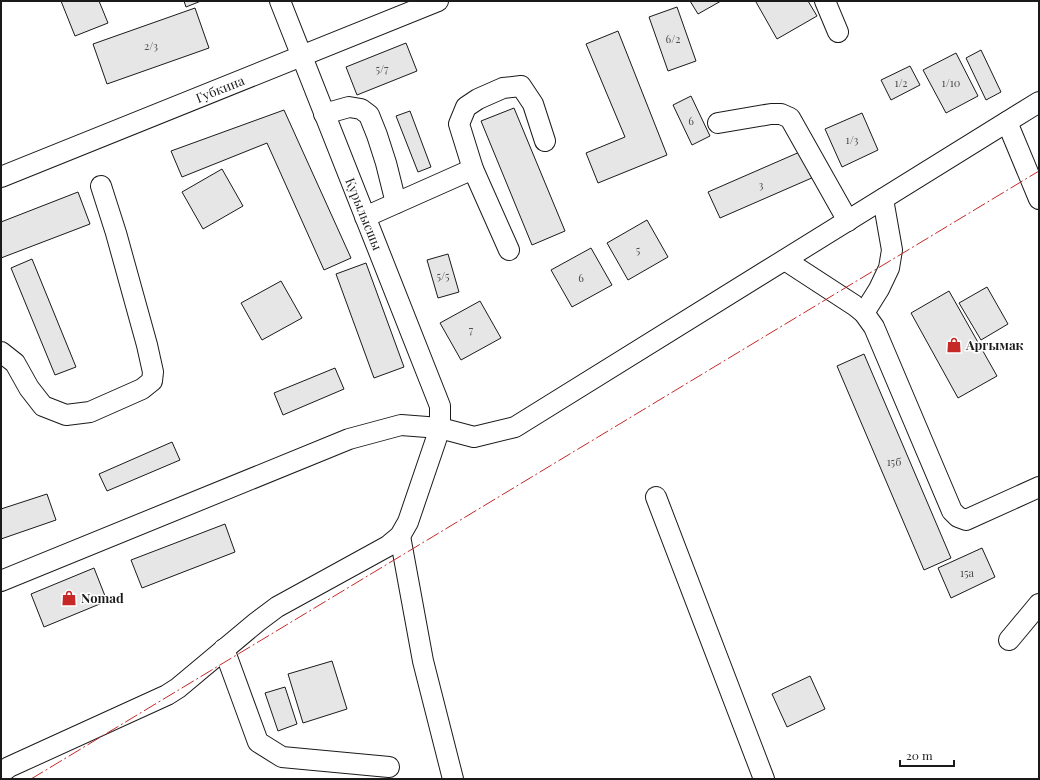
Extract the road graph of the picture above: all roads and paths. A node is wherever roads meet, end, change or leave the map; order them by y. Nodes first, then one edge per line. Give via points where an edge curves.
1 (280, 1) edge
2 (438, 1) edge
3 (825, 1) edge
4 (838, 32) dead end
5 (302, 56) junction
6 (1039, 102) edge
7 (324, 114) junction
8 (1007, 122) junction
9 (718, 123) dead end
10 (545, 141) dead end
11 (473, 170) junction
12 (1, 176) edge
13 (101, 186) dead end
14 (884, 199) junction
15 (1039, 199) edge
16 (396, 203) junction
17 (365, 217) junction
18 (848, 221) junction
19 (509, 250) dead end
20 (785, 260) junction
21 (864, 313) junction
22 (1, 352) edge
23 (440, 428) junction
24 (1039, 488) edge
25 (656, 497) dead end
26 (400, 536) junction
27 (1, 581) edge
28 (1039, 604) edge
29 (1009, 640) dead end
30 (224, 649) junction
31 (389, 767) dead end
32 (1, 773) edge
33 (453, 779) edge
34 (764, 779) edge

1 - 5 street, Курылысшы
2 - 5 street, Губкина
3 - 4 street
5 - 7 street, Курылысшы
5 - 12 street, Губкина
6 - 8 street
7 - 16 street via 349,107 361,109 369,115 386,163
7 - 17 street, Курылысшы
8 - 14 street
8 - 15 street
9 - 18 street via 771,114 781,114 790,118
10 - 11 street via 533,104 521,86 503,88 466,107 459,124
11 - 16 street
11 - 19 street
13 - 22 street via 147,345 153,372 152,381 142,389 90,412 66,415 43,406 15,363
14 - 18 street
14 - 21 street via 892,250 889,268
16 - 17 street
17 - 23 street, Курылысшы via 440,406
18 - 20 street
20 - 21 street
20 - 23 street via 515,427 474,437
21 - 24 street via 874,327 952,511 966,520
23 - 26 street, Курылысшы via 408,522
23 - 27 street via 401,425 349,439
25 - 34 street
26 - 30 street via 388,546 277,607
26 - 33 street via 423,661
28 - 29 street
30 - 31 street via 258,742 282,757
30 - 32 street via 167,695 9,767

